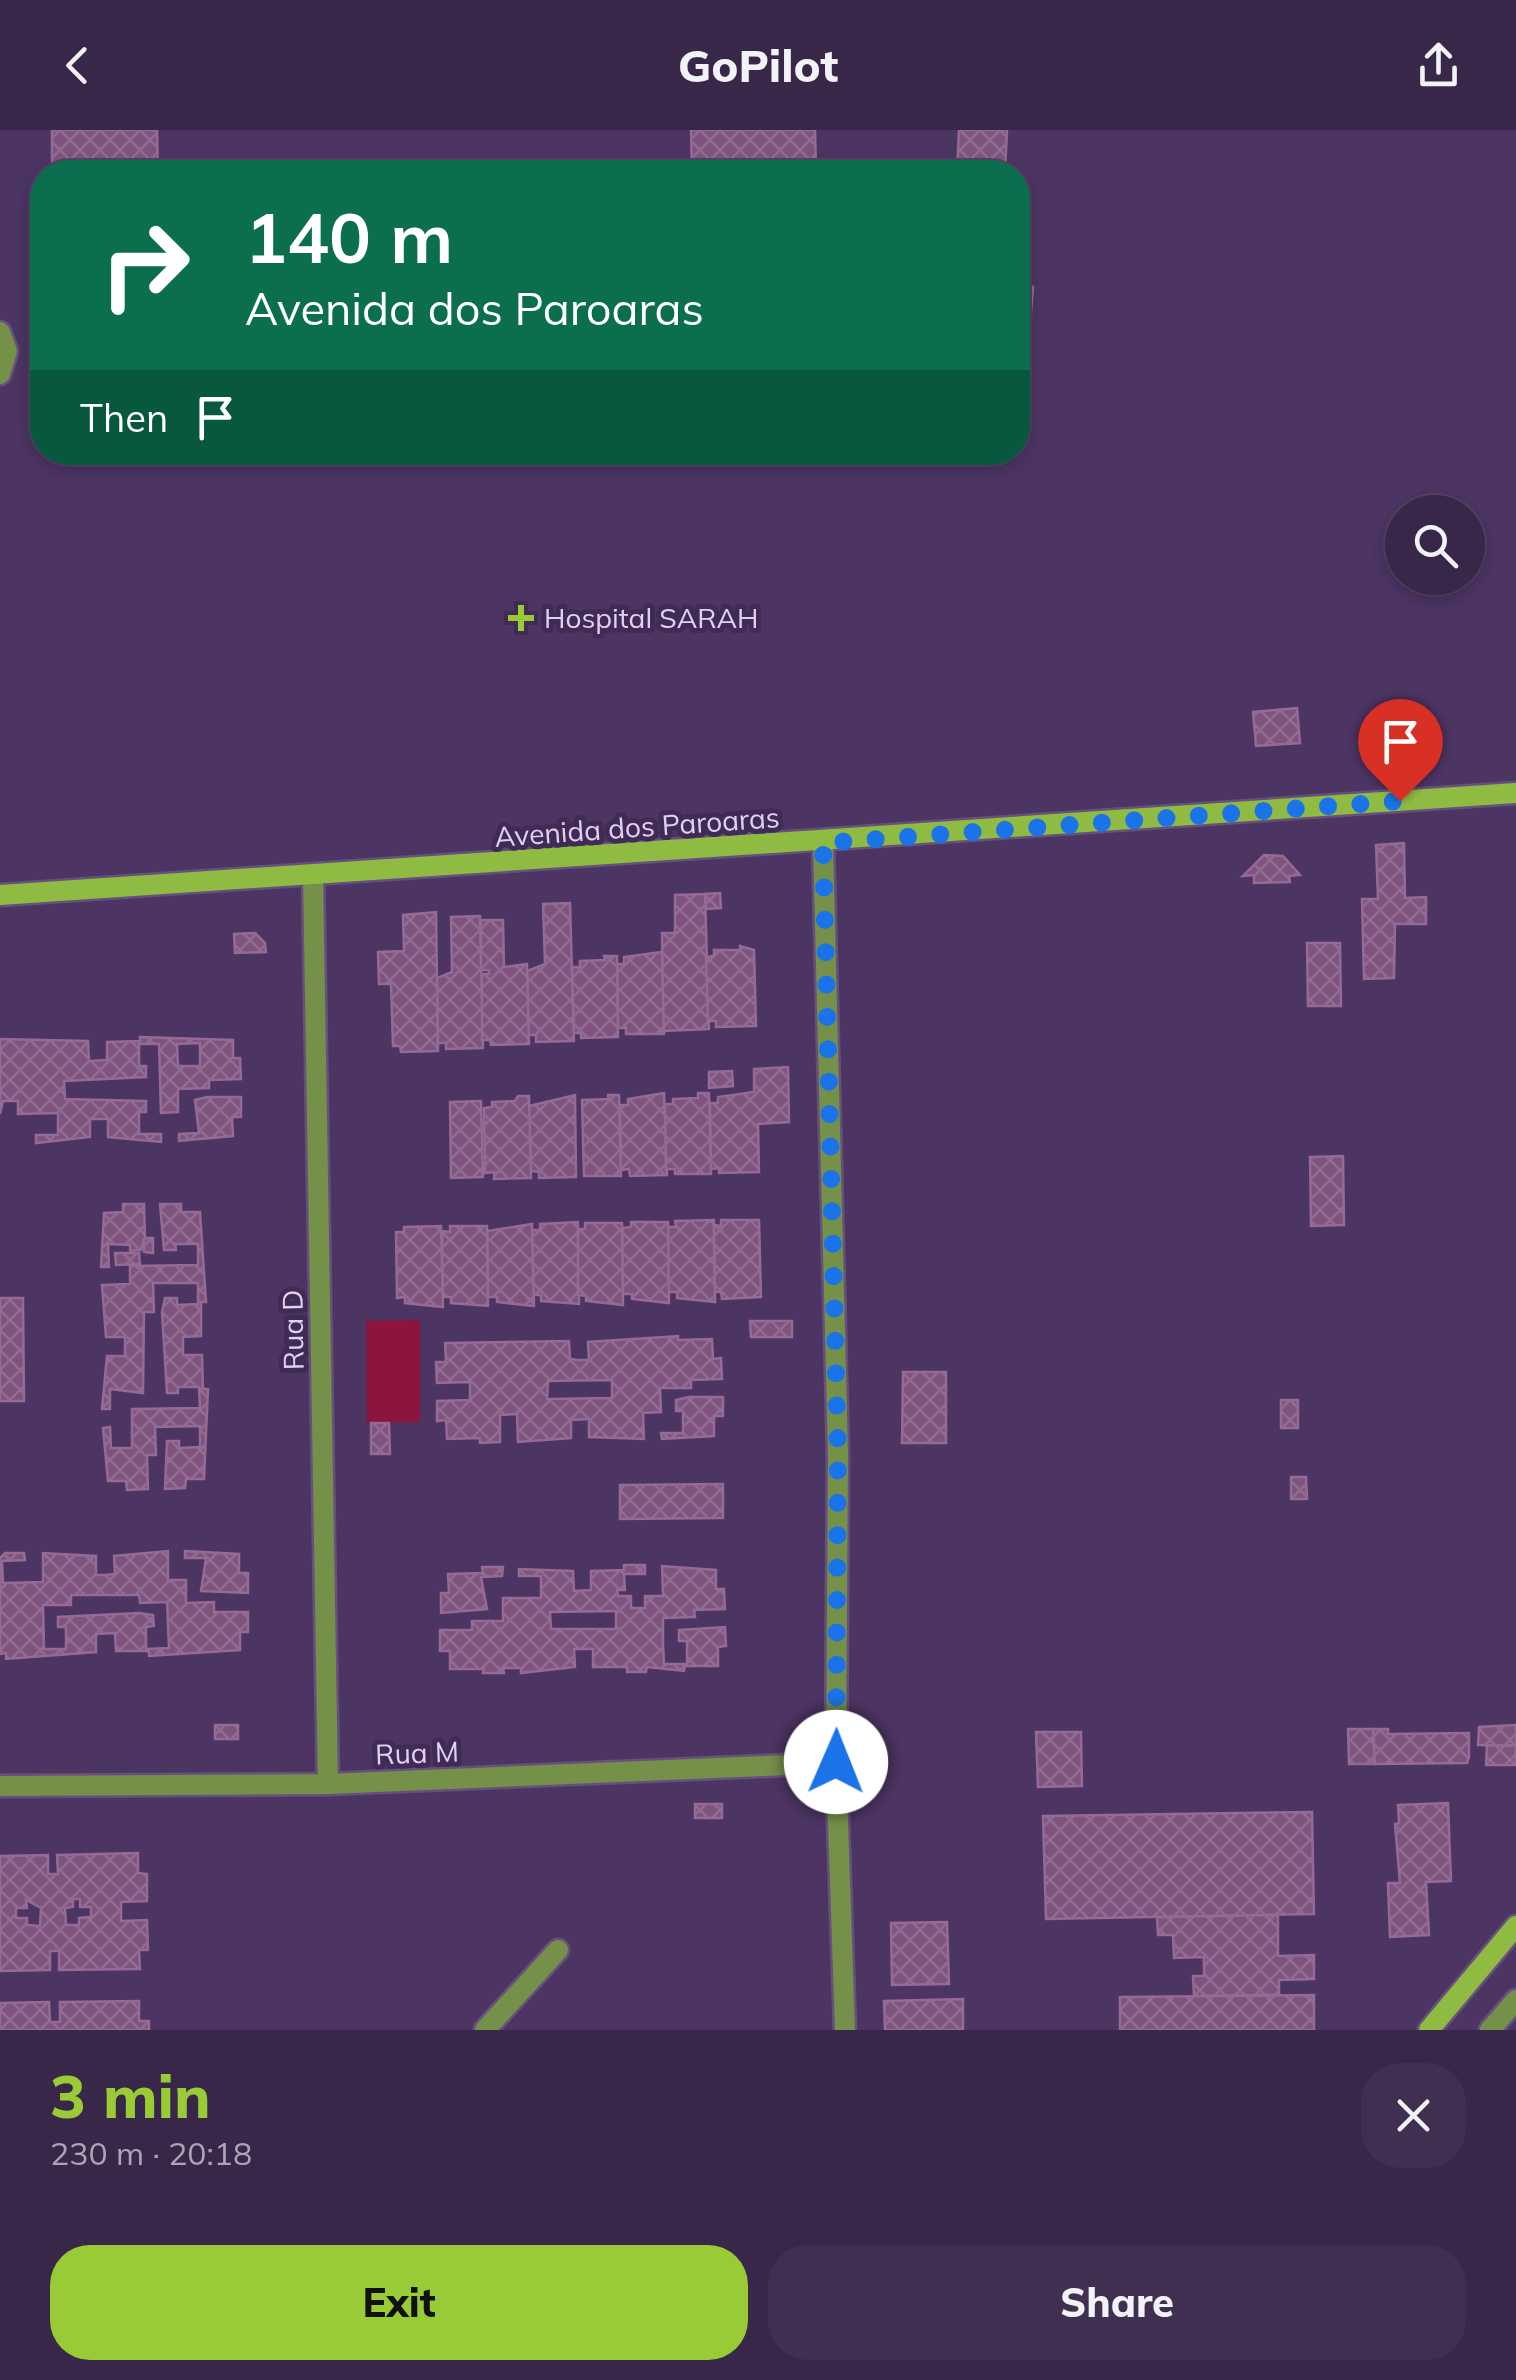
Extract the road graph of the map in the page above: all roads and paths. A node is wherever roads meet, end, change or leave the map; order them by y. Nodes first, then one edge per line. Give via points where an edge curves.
1 (0, 332) edge
2 (0, 374) edge
3 (1516, 793) edge
4 (823, 843) junction
5 (313, 875) junction
6 (0, 895) edge
7 (836, 1762) junction
8 (328, 1784) junction
9 (0, 1786) edge
10 (1516, 1926) edge
11 (558, 1950) dead end
12 (1516, 2000) edge
13 (485, 2030) edge
14 (844, 2030) edge
15 (1429, 2030) edge
16 (1490, 2030) edge

1 - 2 street via 7,351
3 - 4 street, Avenida dos Paroaras
4 - 5 street, Avenida dos Paroaras
4 - 7 street via 838,1455
5 - 6 street, Avenida dos Paroaras
5 - 8 street, Rua D
7 - 8 street, Rua M
7 - 14 street
8 - 9 street, Rua M
10 - 15 street
11 - 13 street
12 - 16 street

